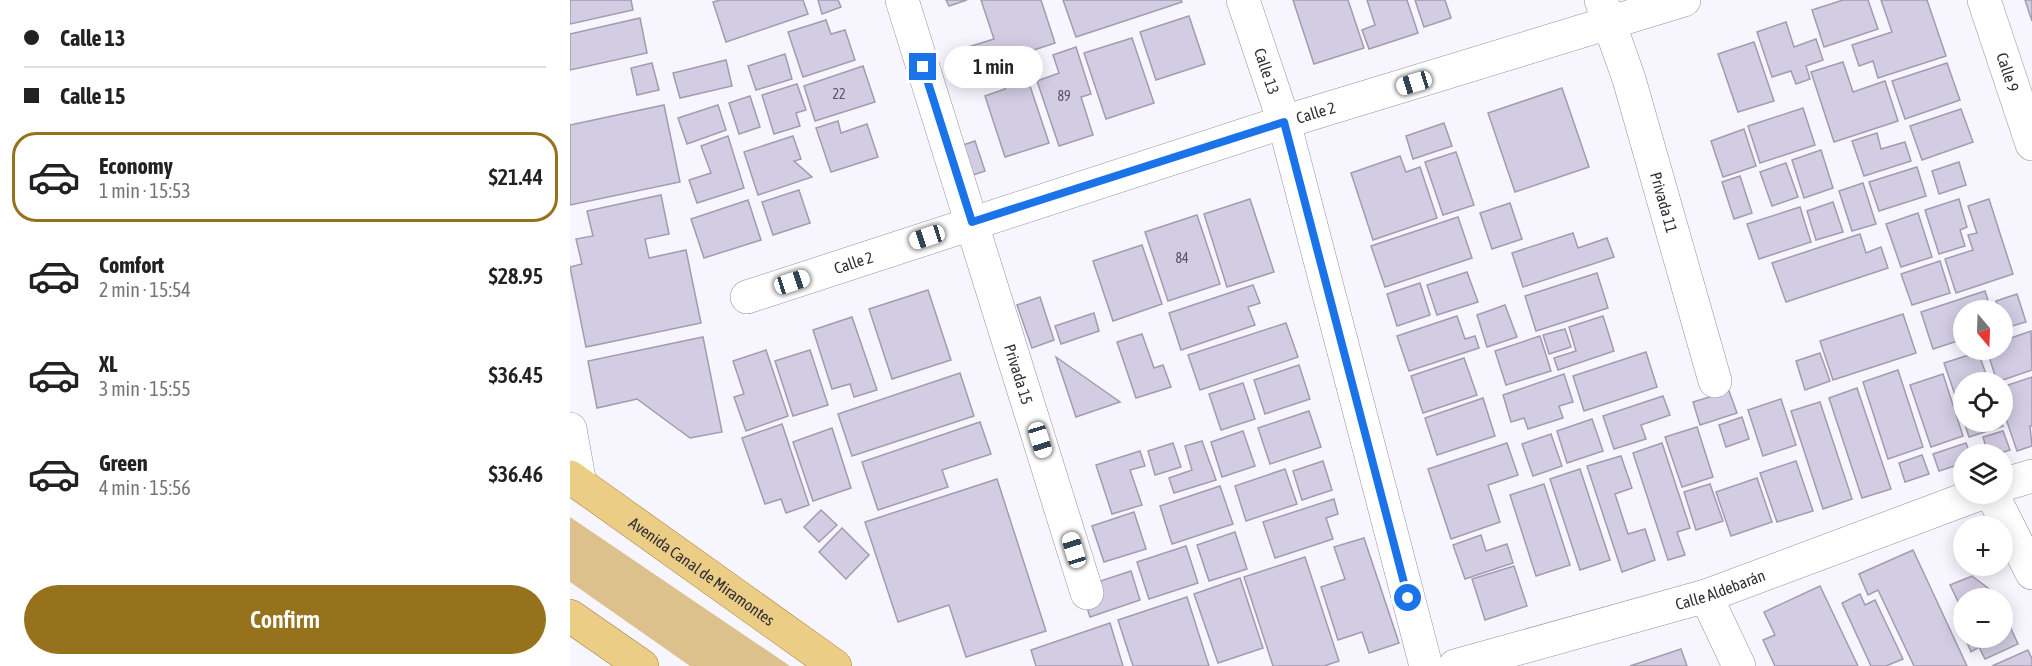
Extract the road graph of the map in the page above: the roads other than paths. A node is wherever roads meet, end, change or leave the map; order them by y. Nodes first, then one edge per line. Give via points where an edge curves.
1 (902, 0) edge
2 (1243, 0) edge
3 (1684, 0) edge
4 (1984, 0) edge
5 (1605, 12) edge
6 (1284, 122) junction
7 (2032, 144) edge
8 (972, 222) junction
9 (747, 297) dead end
10 (1715, 381) dead end
11 (570, 429) edge
12 (2032, 476) edge
13 (575, 480) edge
14 (2013, 482) edge
15 (1953, 504) edge
16 (1997, 504) edge
17 (2032, 573) edge
18 (1088, 593) dead end
19 (1706, 596) junction
20 (570, 616) edge
21 (642, 666) edge
22 (835, 666) edge
23 (1426, 666) edge
24 (1455, 666) edge
25 (1739, 666) edge

1 - 8 street, Privada 15
2 - 6 street, Calle 13
3 - 5 street, Calle 2
4 - 7 street, Calle 9
5 - 6 street, Calle 2
5 - 10 street, Privada 11 via 1632,90
6 - 8 street, Calle 2
6 - 23 street, Calle 13
8 - 9 street, Calle 2
8 - 18 street, Privada 15
11 - 13 street
12 - 14 street
13 - 22 main road, Avenida Canal de Miramontes
15 - 19 street, Calle Aldebarán
16 - 17 street
19 - 24 street, Calle Aldebarán
19 - 25 street
20 - 21 main road

